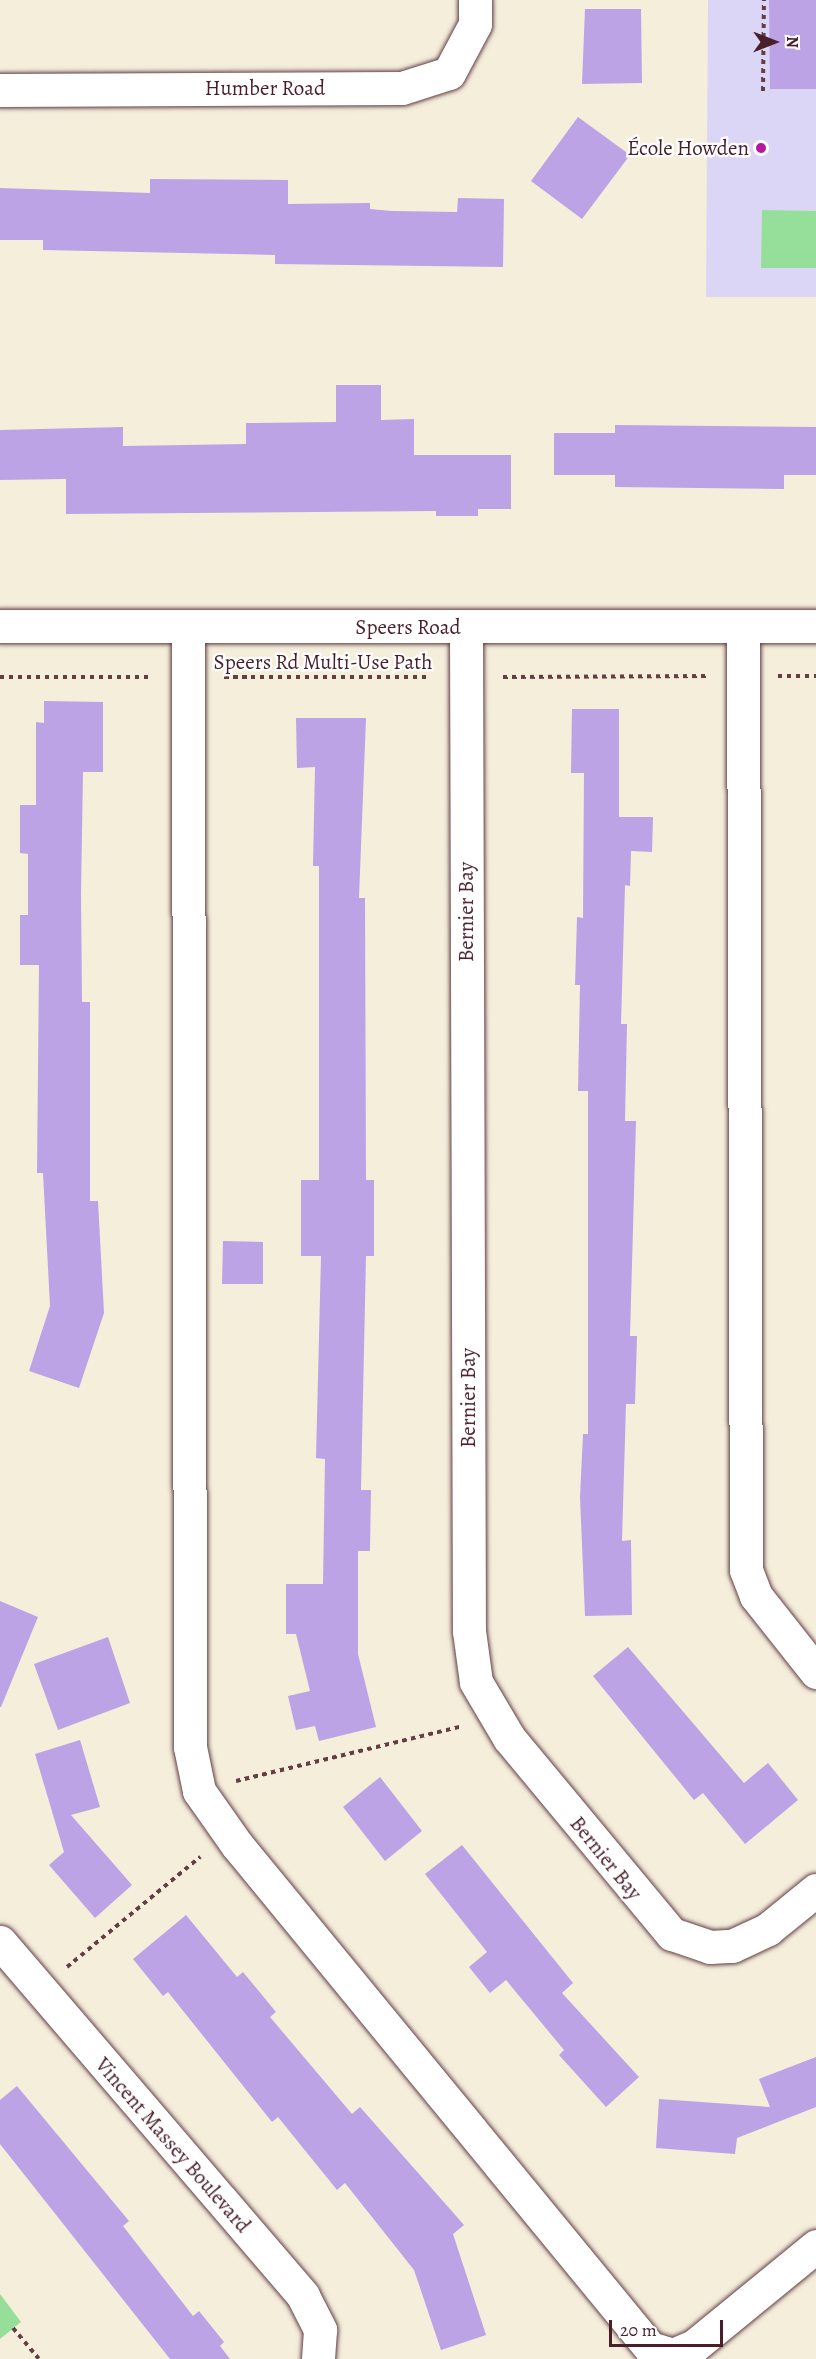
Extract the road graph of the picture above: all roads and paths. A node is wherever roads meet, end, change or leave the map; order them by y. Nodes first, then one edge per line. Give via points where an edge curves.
1 (475, 0) edge
2 (764, 0) edge
3 (0, 90) edge
4 (763, 91) dead end
5 (0, 626) edge
6 (188, 626) junction
7 (743, 626) junction
8 (816, 626) edge
9 (466, 627) junction
10 (718, 676) dead end
11 (768, 676) dead end
12 (816, 676) edge
13 (214, 677) dead end
14 (433, 677) dead end
15 (499, 677) dead end
16 (0, 678) edge
17 (163, 678) dead end
18 (816, 1672) edge
19 (816, 1890) edge
20 (0, 1942) edge
21 (816, 2246) edge
22 (13, 2328) dead end
23 (39, 2359) edge
24 (318, 2359) edge

1 - 3 street, Humber Road via 475,24 449,73 402,88
2 - 4 path
5 - 6 street, Speers Road
6 - 9 street, Speers Road
6 - 21 street via 190,1747 200,1791 237,1845 650,2348 673,2355 694,2346
7 - 8 street, Speers Road
7 - 9 street, Speers Road
7 - 18 street via 746,1570 756,1596
9 - 19 street, Bernier Bay via 469,1631 476,1682 509,1738 672,1934 710,1947 732,1946 768,1929
10 - 15 path
11 - 12 path
13 - 14 path, Speers Rd Multi-Use Path
16 - 17 path
20 - 24 street, Vincent Massey Boulevard via 303,2295 320,2330
22 - 23 path

